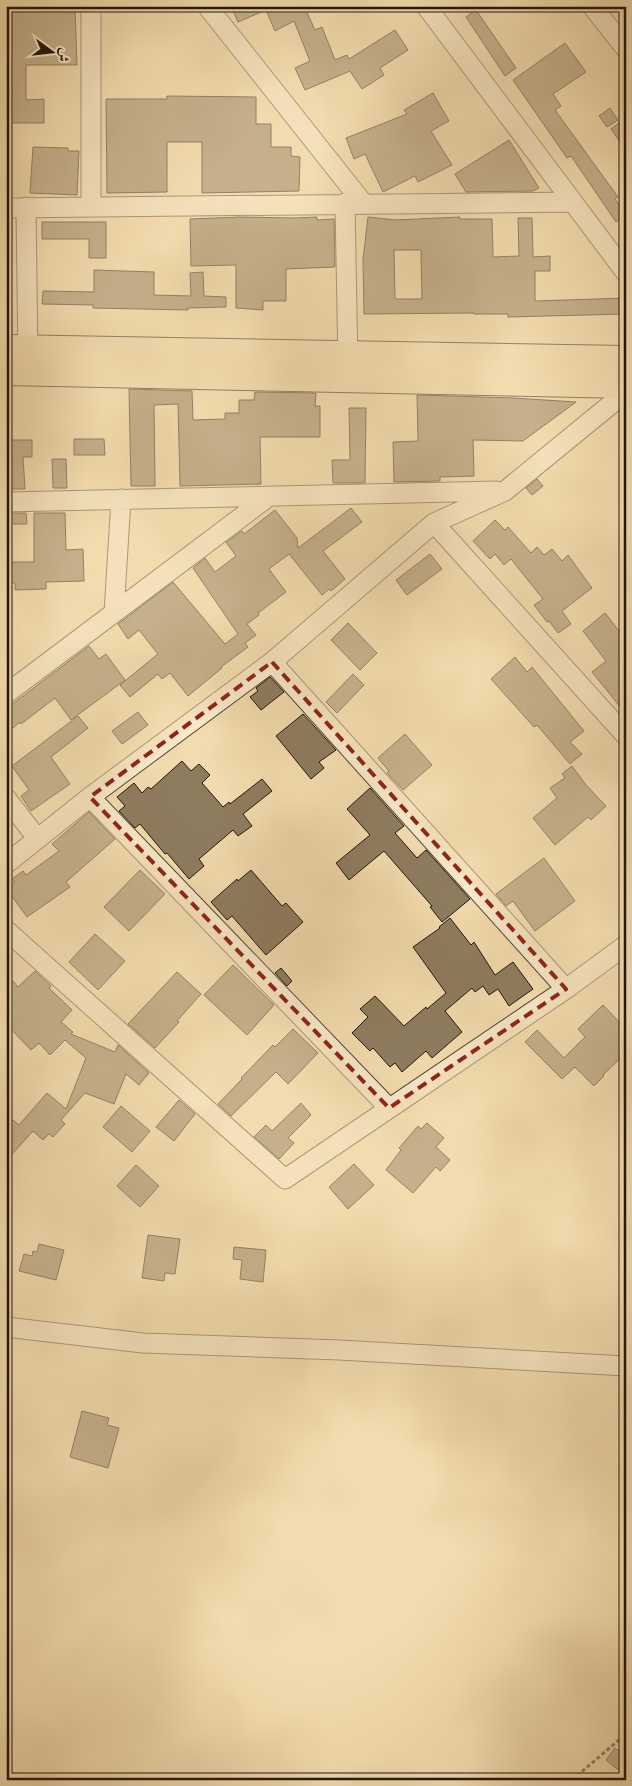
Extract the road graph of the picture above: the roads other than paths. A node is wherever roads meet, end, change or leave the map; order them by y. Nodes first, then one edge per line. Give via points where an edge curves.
1 (91, 6) edge
2 (206, 6) edge
3 (426, 6) edge
4 (592, 6) edge
5 (626, 49) edge
6 (573, 202) junction
7 (354, 203) junction
8 (91, 206) junction
9 (6, 208) edge
10 (26, 208) junction
11 (626, 273) edge
12 (17, 360) edge
13 (626, 360) edge
14 (348, 366) junction
15 (626, 384) edge
16 (626, 392) edge
17 (505, 491) junction
18 (268, 497) junction
19 (121, 500) junction
20 (6, 502) edge
21 (434, 523) junction
22 (114, 613) junction
23 (272, 662) junction
24 (6, 694) edge
25 (626, 736) edge
26 (90, 797) junction
27 (6, 798) edge
28 (37, 838) junction
29 (6, 864) edge
30 (6, 930) edge
31 (626, 945) edge
32 (566, 989) junction
33 (389, 1108) junction
34 (6, 1327) edge
35 (626, 1366) edge

1 - 8 street
2 - 7 street
3 - 6 street
4 - 5 street
6 - 7 street
6 - 11 street
7 - 8 street
7 - 14 street
8 - 10 street
9 - 10 street
10 - 12 street
12 - 14 highway
13 - 14 highway
14 - 15 highway
16 - 17 street
17 - 18 street
17 - 21 street
18 - 19 street
18 - 22 street
19 - 20 street
19 - 22 street
21 - 23 street
21 - 25 street
22 - 24 street
23 - 26 street
23 - 32 street
26 - 28 street
26 - 33 street
27 - 28 street
28 - 29 street
30 - 33 street via 285,1179
31 - 32 street
32 - 33 street
34 - 35 street via 143,1343

